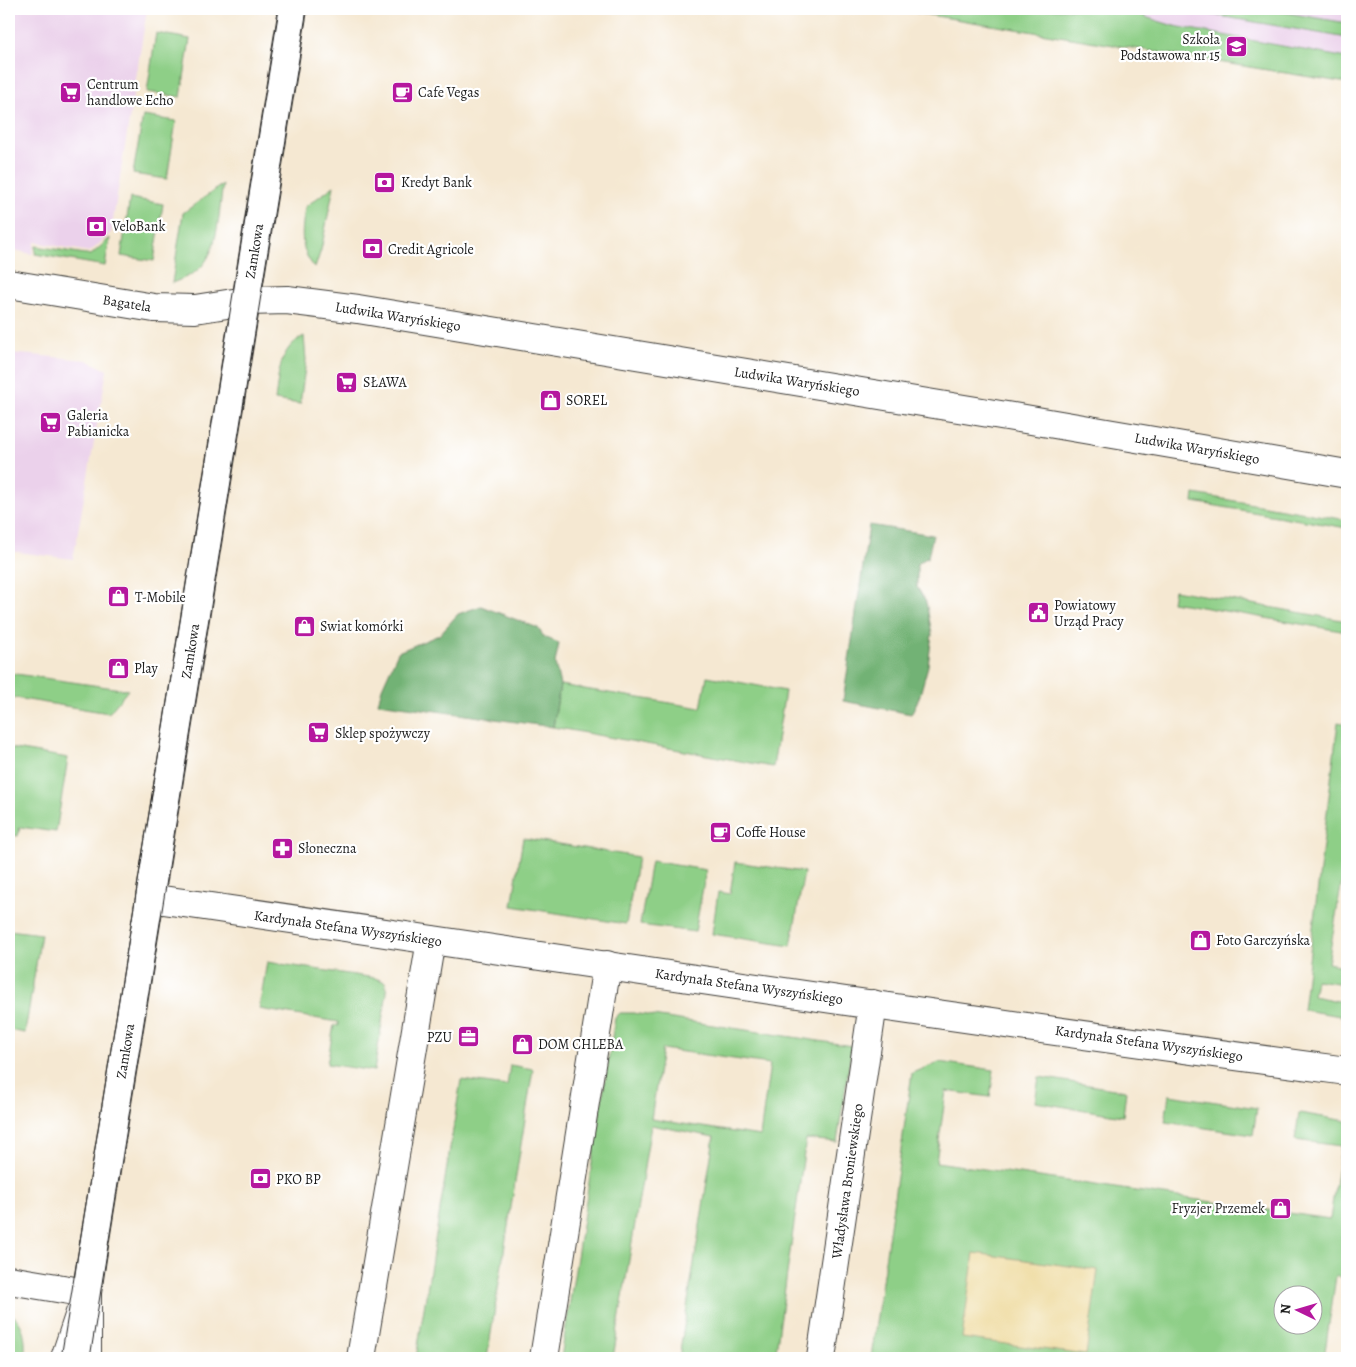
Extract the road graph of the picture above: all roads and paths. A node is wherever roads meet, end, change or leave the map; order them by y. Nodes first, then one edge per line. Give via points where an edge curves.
1 (293, 9) edge
2 (9, 284) edge
3 (246, 301) junction
4 (1347, 474) edge
5 (150, 898) junction
6 (431, 940) junction
7 (607, 965) junction
8 (873, 1004) junction
9 (1347, 1071) edge
10 (9, 1280) edge
11 (87, 1293) junction
12 (65, 1358) edge
13 (76, 1358) edge
14 (87, 1358) edge
15 (361, 1358) edge
16 (544, 1358) edge
17 (821, 1358) edge

1 - 3 street, Zamkowa
2 - 3 street, Bagatela via 154,308 195,309
3 - 4 street, Ludwika Waryńskiego via 286,300 382,312
3 - 5 street, Zamkowa
5 - 6 street, Kardynała Stefana Wyszyńskiego
5 - 11 street, Zamkowa
6 - 7 street, Kardynała Stefana Wyszyńskiego
6 - 15 street
7 - 8 street, Kardynała Stefana Wyszyńskiego
7 - 16 street
8 - 9 street, Kardynała Stefana Wyszyńskiego
8 - 17 street, Władysława Broniewskiego
10 - 11 street
11 - 12 street, Zamkowa
11 - 13 street
11 - 14 street, Zamkowa

